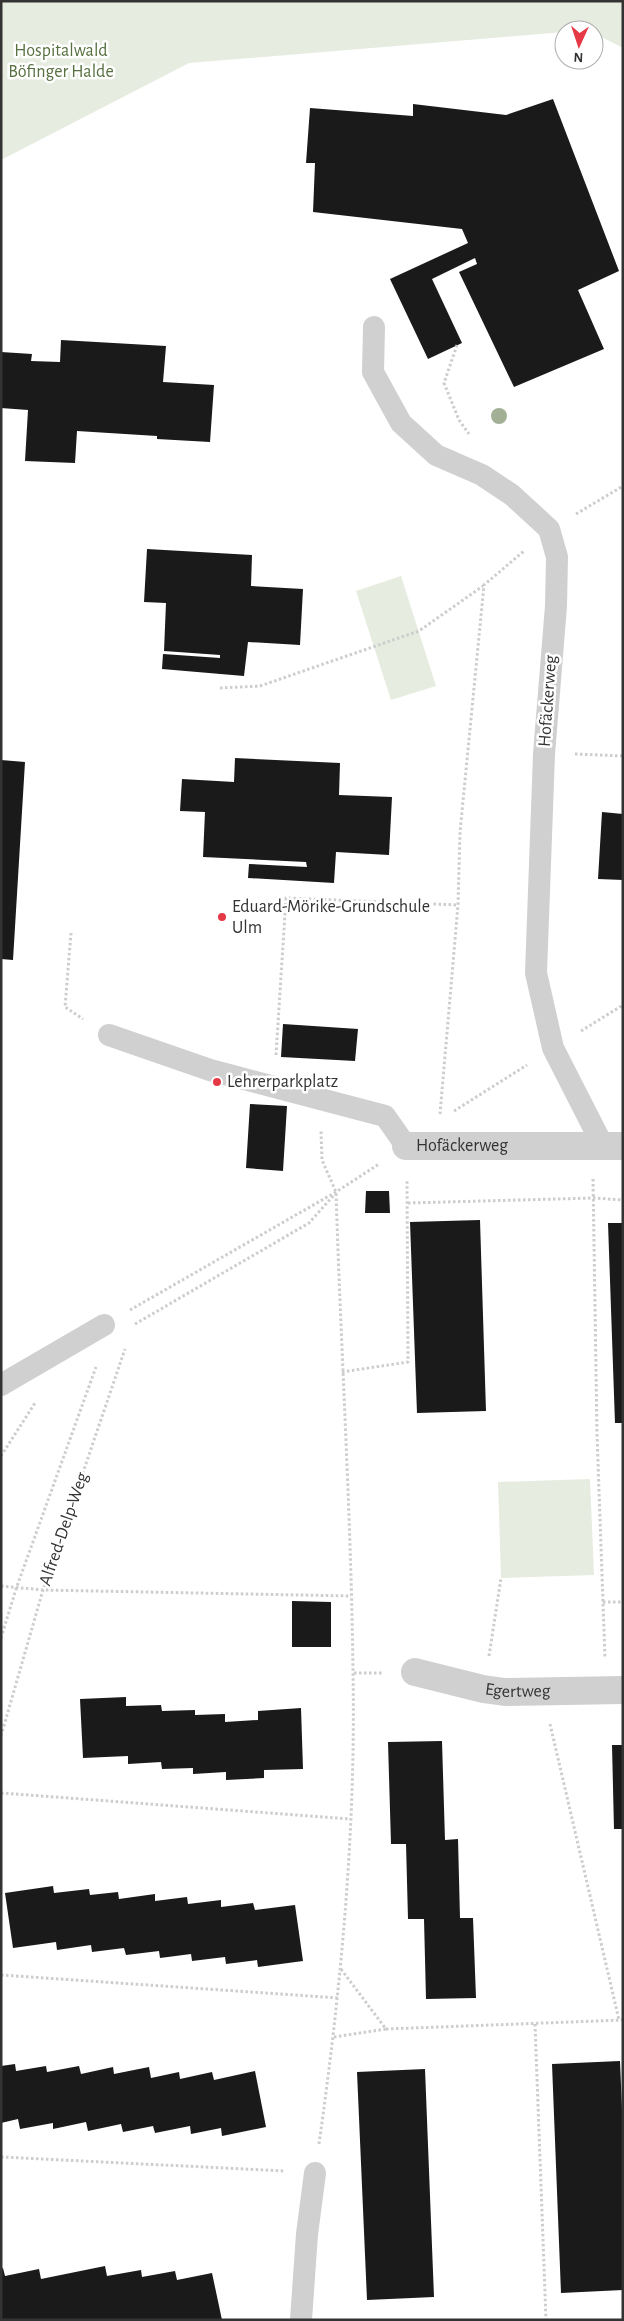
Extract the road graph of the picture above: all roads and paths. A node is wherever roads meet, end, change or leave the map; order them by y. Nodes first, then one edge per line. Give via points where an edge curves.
1 (374, 327) dead end
2 (457, 345) dead end
3 (482, 475) junction
4 (623, 486) edge
5 (549, 529) junction
6 (484, 586) junction
7 (220, 688) dead end
8 (544, 754) junction
9 (623, 756) edge
10 (458, 905) junction
11 (71, 933) dead end
12 (109, 1035) joint
13 (274, 1088) junction
14 (320, 1098) junction
15 (406, 1146) junction
16 (613, 1146) edge
17 (336, 1192) junction
18 (594, 1198) junction
19 (623, 1200) edge
20 (134, 1324) dead end
21 (104, 1325) junction
22 (127, 1343) dead end
23 (342, 1372) junction
24 (1, 1385) edge
25 (501, 1578) dead end
26 (1, 1586) edge
27 (16, 1589) junction
28 (43, 1590) junction
29 (351, 1596) junction
30 (603, 1602) junction
31 (623, 1602) edge
32 (1, 1638) edge
33 (416, 1672) dead end
34 (483, 1689) junction
35 (614, 1690) edge
36 (542, 1691) junction
37 (1, 1736) edge
38 (1, 1793) edge
39 (350, 1819) junction
40 (341, 1968) junction
41 (1, 1975) edge
42 (339, 1998) junction
43 (621, 2020) edge
44 (535, 2024) junction
45 (386, 2029) junction
46 (334, 2037) junction
47 (1, 2157) edge
48 (316, 2173) junction
49 (301, 2320) edge
50 (546, 2320) edge

1 - 3 lane via 373,372 400,423 436,455
2 - 3 path via 444,383 459,420 484,455
3 - 5 lane
4 - 5 path
5 - 6 path
5 - 8 lane, Hofäckerweg via 556,557 556,606
6 - 7 path via 419,631 260,686
6 - 10 path via 460,832
8 - 9 path
8 - 16 lane, Hofäckerweg via 536,974 553,1048
10 - 13 path via 286,898
10 - 15 path via 439,1121
11 - 12 path via 65,1007
12 - 13 lane, Hofäckerweg
13 - 14 lane, Hofäckerweg
14 - 15 lane, Hofäckerweg via 385,1116
14 - 17 path via 322,1160
15 - 16 street, Hofäckerweg
15 - 17 path
17 - 20 path via 309,1223
17 - 21 path
17 - 23 path
18 - 19 path
18 - 23 path via 408,1203 408,1362
18 - 30 path
21 - 24 lane
21 - 27 path via 105,1342
22 - 28 path, Alfred-Delp-Weg
23 - 29 path
25 - 34 path
26 - 27 path
27 - 28 path
27 - 32 path
28 - 29 path
28 - 37 path, Alfred-Delp-Weg
29 - 39 path
30 - 31 path
30 - 35 path
33 - 34 street, Egertweg
34 - 36 street, Egertweg
35 - 36 street, Egertweg
36 - 43 path
38 - 39 path
39 - 40 path
40 - 42 path
40 - 45 path
41 - 42 path
42 - 46 path
43 - 44 path
44 - 45 path
44 - 50 path
45 - 46 path
46 - 48 path
47 - 48 path
48 - 49 lane via 307,2234

